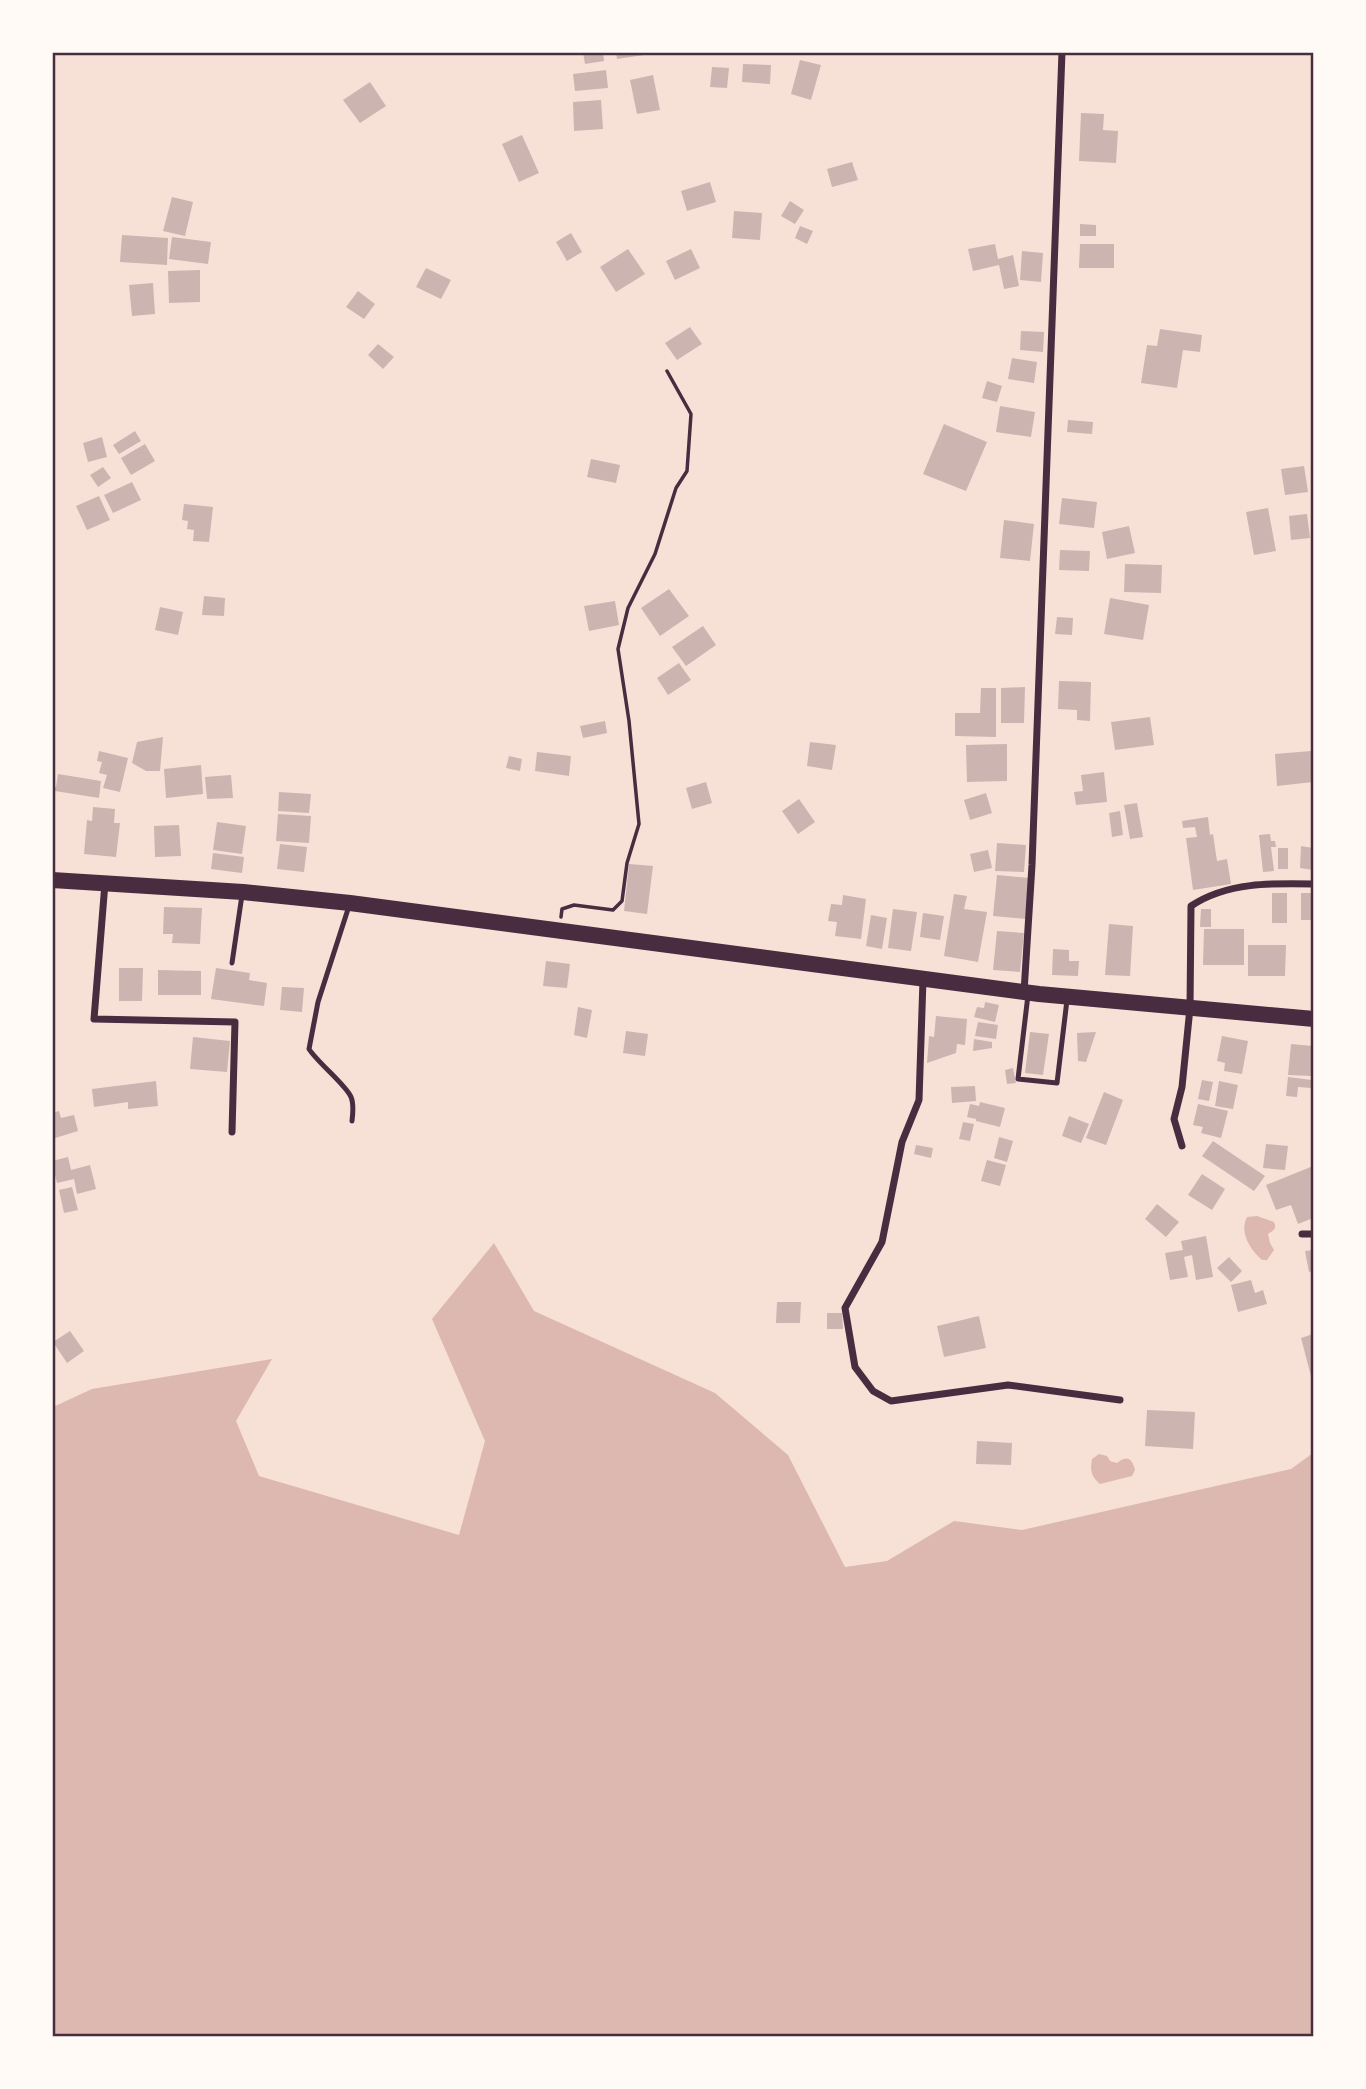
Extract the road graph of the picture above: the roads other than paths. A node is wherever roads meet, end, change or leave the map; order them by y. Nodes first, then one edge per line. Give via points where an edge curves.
1 (1062, 52) edge
2 (52, 880) edge
3 (105, 883) junction
4 (1314, 884) edge
5 (243, 892) junction
6 (350, 903) junction
7 (232, 963) dead end
8 (923, 980) junction
9 (1026, 992) junction
10 (1067, 997) junction
11 (1190, 1008) junction
12 (1314, 1019) edge
13 (352, 1121) dead end
14 (232, 1132) dead end
15 (1182, 1146) dead end
16 (1303, 1234) dead end
17 (1314, 1234) edge
18 (1120, 1400) dead end

1 - 9 street
2 - 3 main road
3 - 5 main road
3 - 14 street via 94,1019 235,1022
4 - 11 street via 1261,883 1205,896 1191,906
5 - 6 main road
5 - 7 lane
6 - 8 main road
6 - 13 lane via 318,1003 309,1049 351,1095
8 - 9 main road
8 - 18 street via 919,1100 902,1142 882,1242 845,1308 855,1367 873,1391 891,1401 1008,1385
9 - 10 main road
9 - 10 lane via 1018,1079 1057,1083
10 - 11 main road
11 - 12 main road
11 - 15 street via 1174,1119
16 - 17 street

